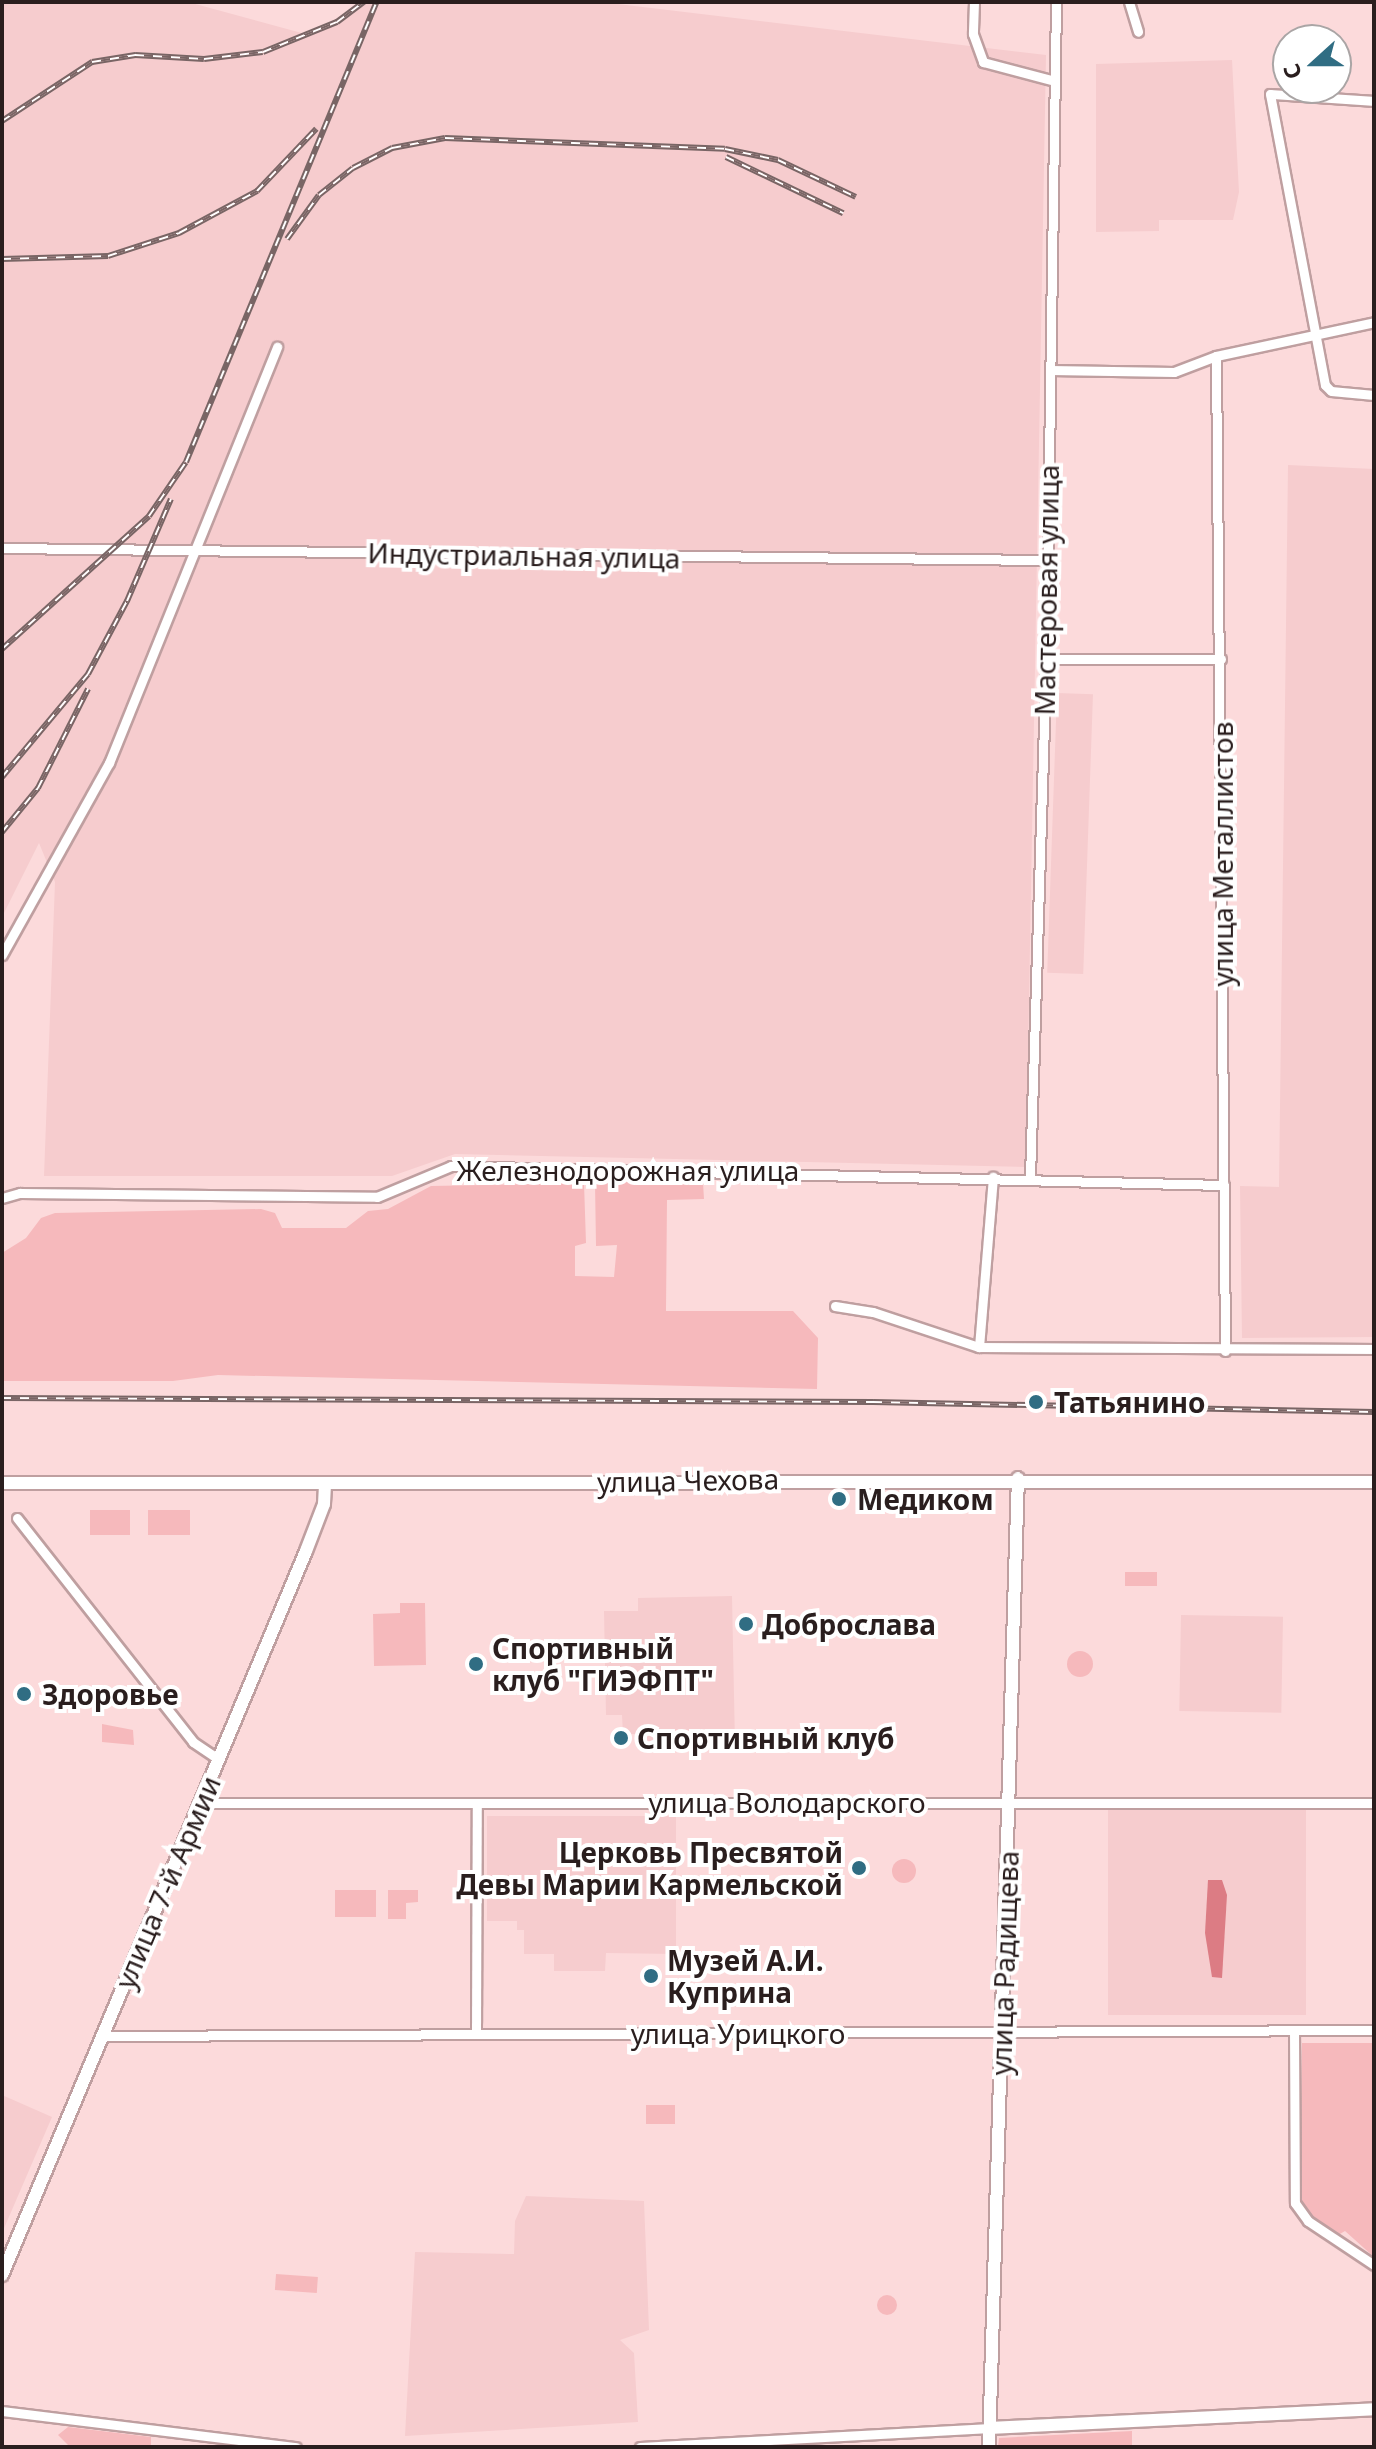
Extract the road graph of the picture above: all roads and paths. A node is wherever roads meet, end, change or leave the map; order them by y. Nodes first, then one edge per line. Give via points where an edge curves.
1 (974, 2) edge
2 (1056, 2) edge
3 (1129, 2) edge
4 (1138, 32) dead end
5 (1051, 80) junction
6 (1374, 101) edge
7 (1374, 322) edge
8 (1314, 338) junction
9 (277, 347) dead end
10 (1216, 356) junction
11 (1050, 370) junction
12 (1374, 395) edge
13 (2, 548) edge
14 (190, 552) junction
15 (1046, 560) junction
16 (1046, 659) junction
17 (1221, 659) junction
18 (2, 955) edge
19 (993, 1177) junction
20 (1030, 1177) junction
21 (1224, 1185) junction
22 (2, 1198) edge
23 (835, 1306) dead end
24 (979, 1347) junction
25 (1374, 1349) edge
26 (1225, 1351) junction
27 (1018, 1478) junction
28 (1374, 1482) edge
29 (2, 1483) edge
30 (325, 1486) junction
31 (17, 1518) dead end
32 (218, 1759) junction
33 (1009, 1801) junction
34 (201, 1803) junction
35 (477, 1803) junction
36 (1374, 1803) edge
37 (1294, 2030) junction
38 (1374, 2030) edge
39 (1002, 2032) junction
40 (476, 2034) junction
41 (103, 2036) junction
42 (1374, 2265) edge
43 (2, 2275) edge
44 (1374, 2409) edge
45 (2, 2411) edge
46 (990, 2428) junction
47 (296, 2447) edge
48 (640, 2447) edge
49 (989, 2447) edge

1 - 5 street via 973,34 983,62
2 - 5 street, Мастеровая улица
3 - 4 street
5 - 11 street, Мастеровая улица
6 - 8 street via 1270,94
7 - 8 street
8 - 10 street
8 - 12 street via 1331,391
9 - 14 street
10 - 11 street via 1157,374
10 - 17 street, улица Металлистов
11 - 15 street, Мастеровая улица
13 - 14 street, Индустриальная улица
14 - 15 street, Индустриальная улица
14 - 18 street via 175,604 109,763
15 - 16 street, Мастеровая улица
16 - 17 street
16 - 20 street, Мастеровая улица
17 - 21 street, улица Металлистов
19 - 20 street, Железнодорожная улица
19 - 22 street, Железнодорожная улица via 451,1166 377,1197 20,1193
19 - 24 street
20 - 21 street, Железнодорожная улица
21 - 26 street, улица Металлистов
23 - 24 street via 925,1327
24 - 26 street
25 - 26 street
27 - 28 street, улица Чехова
27 - 30 street, улица Чехова
27 - 33 street, улица Радищева
29 - 30 street, улица Чехова
30 - 32 street, улица 7-й Армии via 324,1504 306,1551
31 - 32 street via 193,1742
32 - 34 street, улица 7-й Армии
33 - 35 street, улица Володарского
33 - 36 street, улица Володарского
33 - 39 street, улица Радищева
34 - 35 street, улица Володарского
34 - 41 street, улица 7-й Армии
35 - 40 street
37 - 38 street, улица Урицкого
37 - 39 street, улица Урицкого
37 - 42 street via 1295,2203 1308,2221
39 - 40 street, улица Урицкого
39 - 46 street, улица Радищева
40 - 41 street, улица Урицкого
41 - 43 street, улица 7-й Армии
44 - 46 street
45 - 47 street
46 - 48 street
46 - 49 street, улица Радищева

